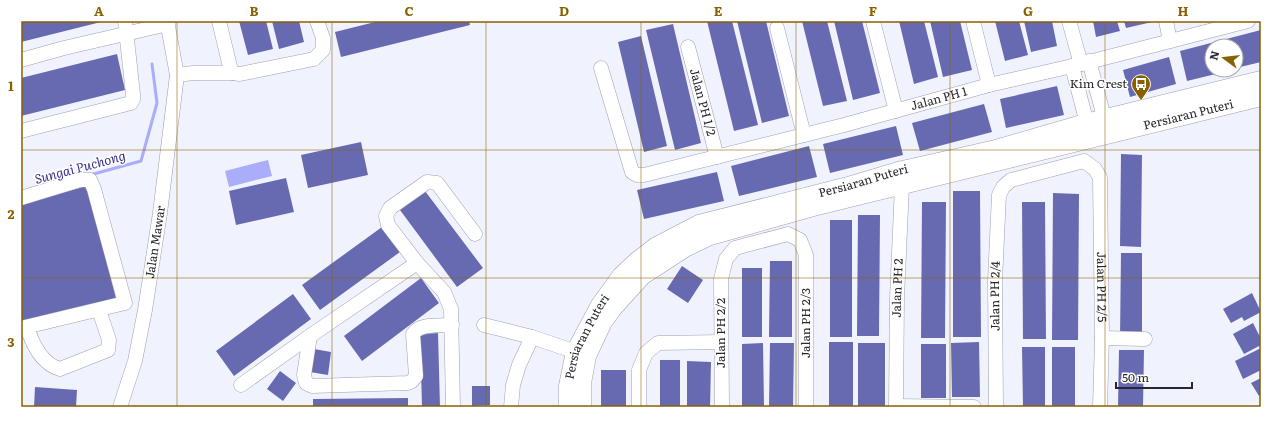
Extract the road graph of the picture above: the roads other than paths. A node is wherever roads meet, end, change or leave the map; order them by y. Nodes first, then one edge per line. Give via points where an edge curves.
1 (219, 21) edge
2 (317, 21) edge
3 (873, 21) edge
4 (973, 21) edge
5 (1069, 21) edge
6 (1166, 21) edge
7 (1248, 21) edge
8 (167, 23) edge
9 (125, 27) edge
10 (777, 28) dead end
11 (1170, 41) junction
12 (688, 47) dead end
13 (21, 60) edge
14 (1081, 64) junction
15 (601, 68) dead end
16 (231, 70) junction
17 (177, 75) junction
18 (1261, 80) edge
19 (989, 85) junction
20 (1261, 97) edge
21 (896, 111) junction
22 (1098, 129) junction
23 (21, 131) edge
24 (804, 135) junction
25 (716, 157) junction
26 (900, 178) junction
27 (1003, 187) joint
28 (21, 198) edge
29 (475, 234) dead end
30 (726, 259) joint
31 (417, 263) junction
32 (146, 302) junction
33 (125, 303) junction
34 (99, 310) junction
35 (452, 325) junction
36 (484, 325) dead end
37 (24, 328) edge
38 (310, 336) junction
39 (532, 337) junction
40 (1102, 338) junction
41 (1145, 339) dead end
42 (721, 342) junction
43 (581, 354) junction
44 (241, 385) dead end
45 (896, 406) edge
46 (120, 407) edge
47 (453, 407) edge
48 (511, 407) edge
49 (568, 407) edge
50 (582, 407) edge
51 (639, 407) edge
52 (722, 407) edge
53 (806, 407) edge
54 (974, 407) edge
55 (996, 407) edge
56 (1100, 407) edge

1 - 16 street
2 - 16 street via 323,38 323,50 314,59 240,74
3 - 21 street
4 - 19 street
5 - 14 street
6 - 11 street
7 - 11 street, Jalan PH 1
8 - 9 street
8 - 17 street, Jalan Mawar
9 - 13 street
9 - 23 street via 133,94 131,103
10 - 24 street
11 - 14 street, Jalan PH 1
12 - 25 street, Jalan PH 1/2
14 - 19 street, Jalan PH 1
14 - 22 street
15 - 25 street, Jalan PH 1 via 632,172 644,175
16 - 17 street
17 - 32 street, Jalan Mawar
18 - 22 main road, Persiaran Puteri
19 - 21 street, Jalan PH 1
20 - 22 main road, Persiaran Puteri
21 - 24 street, Jalan PH 1
22 - 26 main road, Persiaran Puteri via 996,149
24 - 25 street, Jalan PH 1
26 - 43 main road, Persiaran Puteri via 848,186 699,224 660,243 621,276 600,305
26 - 45 street, Jalan PH 2
27 - 40 street, Jalan PH 2/5 via 1011,180 1084,161 1095,169 1100,178
27 - 55 street, Jalan PH 2/4 via 999,195 995,281
28 - 33 street via 80,180 90,180
29 - 31 street via 437,183 427,182 390,208 386,216 388,225
30 - 42 street, Jalan PH 2/2 via 721,279
30 - 53 street, Jalan PH 2/3 via 735,248 788,234 800,240 806,255
31 - 35 street via 444,292 451,309
31 - 38 street
32 - 33 street
32 - 46 street, Jalan Mawar via 135,361
33 - 34 street
34 - 37 street
34 - 37 street via 109,340 108,350 60,369 53,367 41,355
35 - 38 street via 424,326 416,330 413,334 416,376 408,383 312,386 306,383 304,375
35 - 47 street
36 - 39 street
38 - 44 street
39 - 43 street
39 - 48 street via 513,385
40 - 41 street
40 - 56 street, Jalan PH 2/5
42 - 51 street via 658,343 646,353 639,370
42 - 52 street, Jalan PH 2/2
43 - 49 main road, Persiaran Puteri via 568,386
43 - 50 main road, Persiaran Puteri
45 - 54 street

